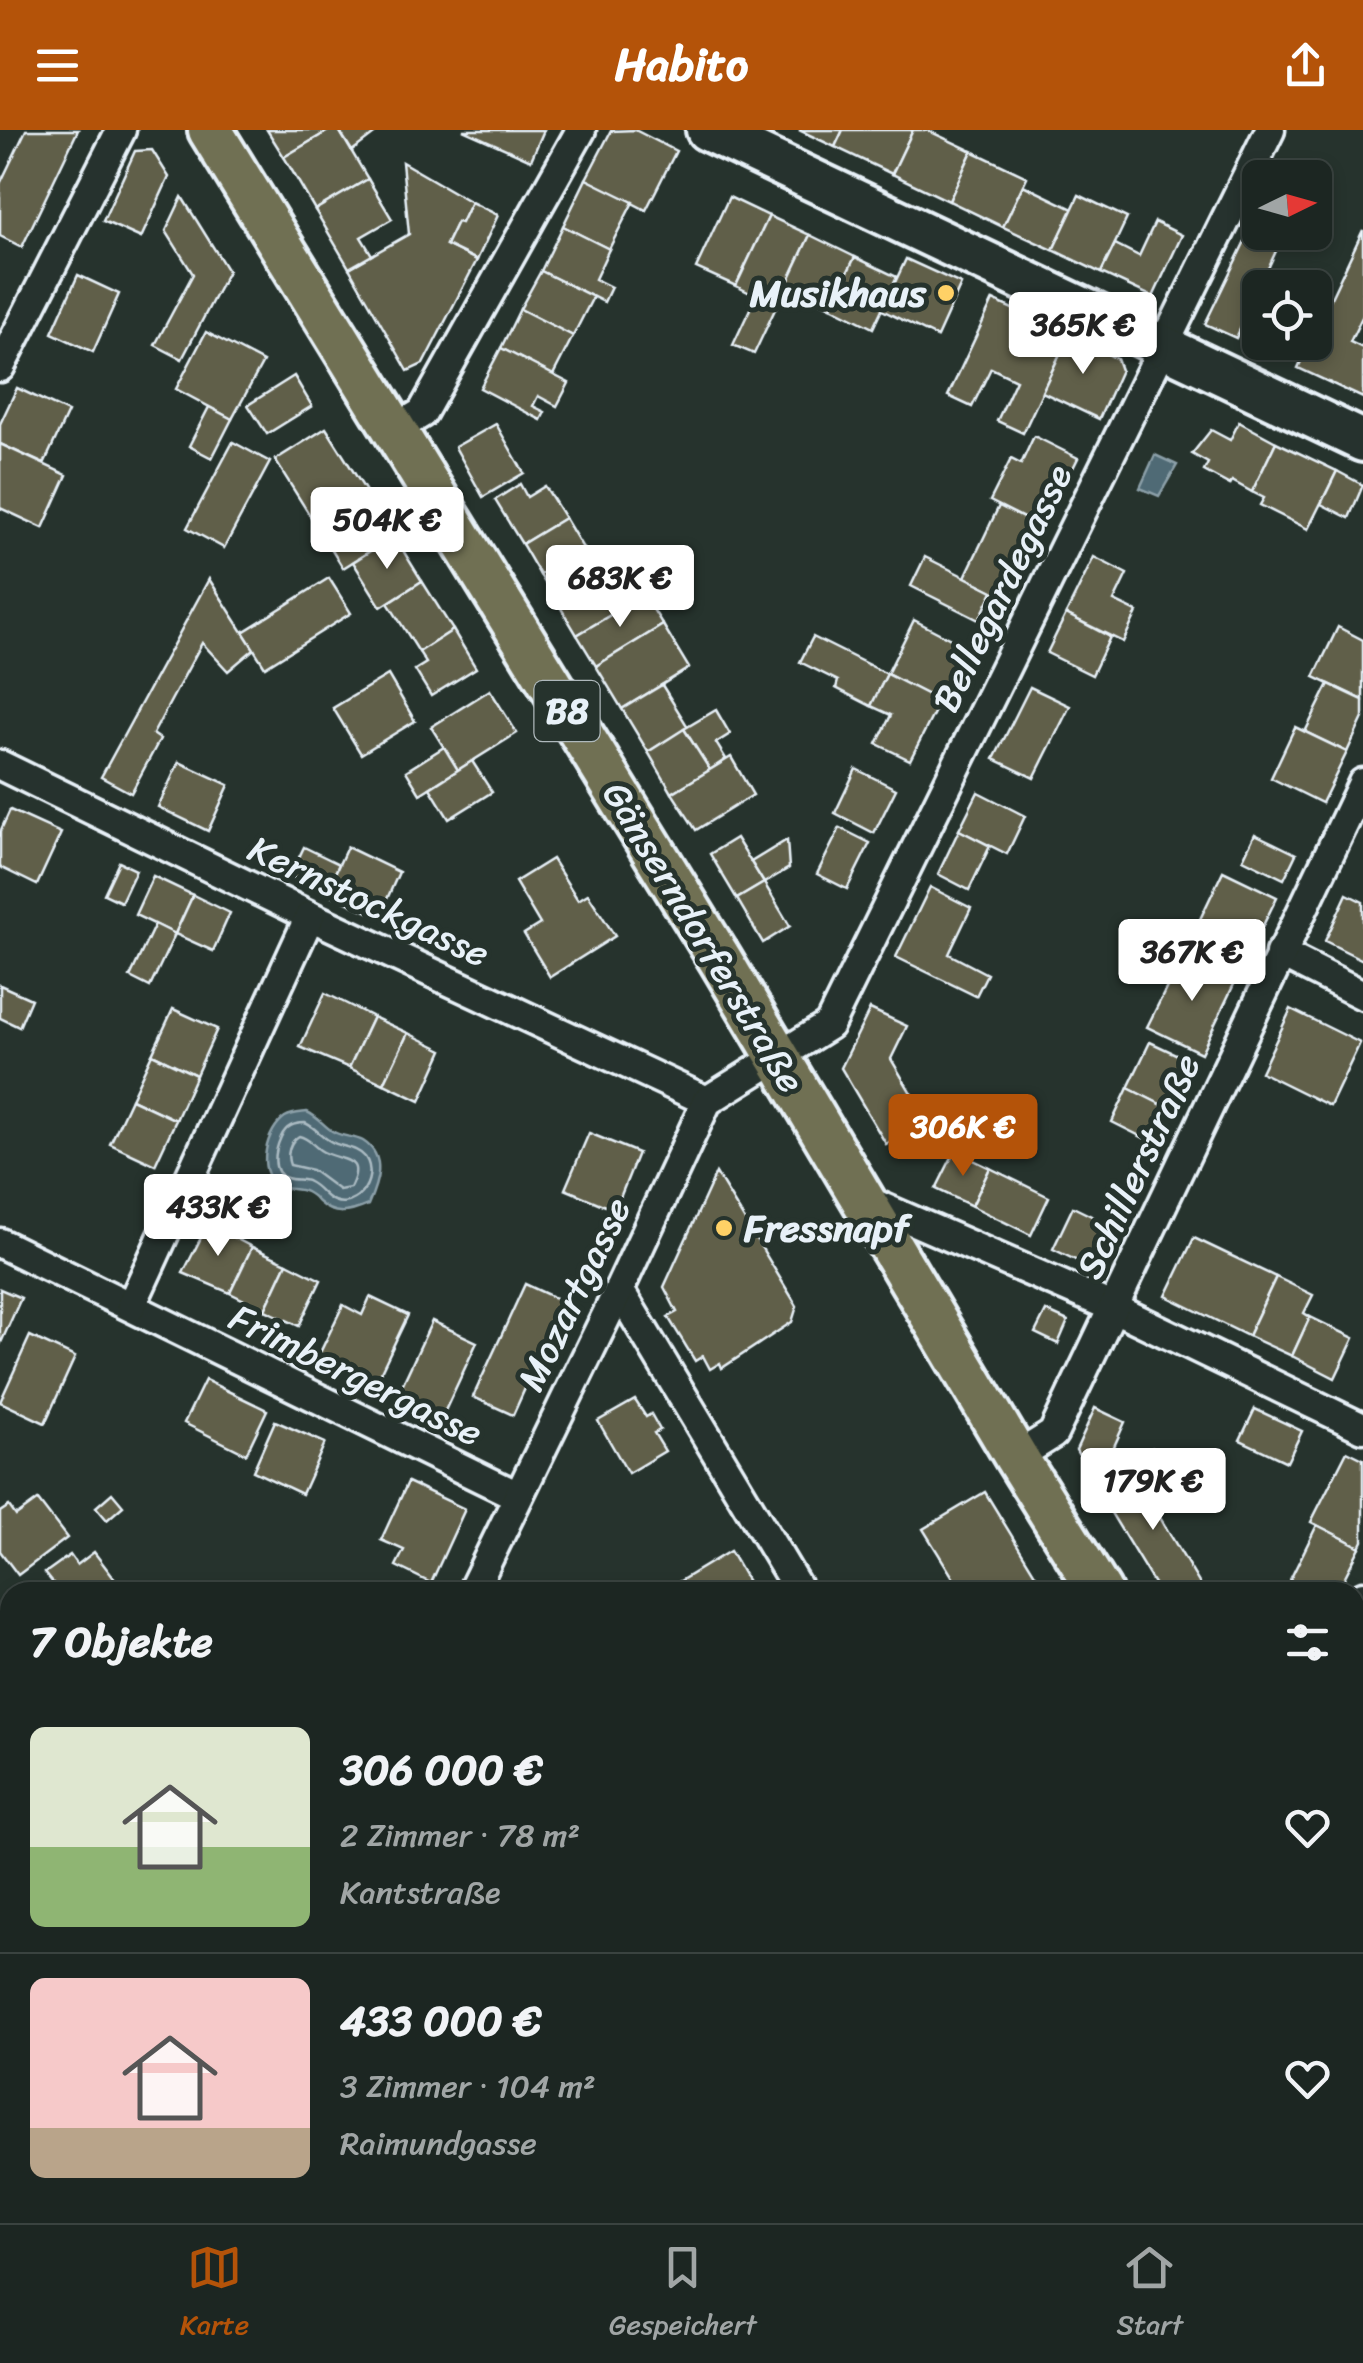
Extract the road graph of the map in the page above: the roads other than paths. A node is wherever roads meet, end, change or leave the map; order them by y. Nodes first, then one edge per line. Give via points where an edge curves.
1 (122, 130) edge
2 (210, 130) edge
3 (581, 130) edge
4 (708, 130) edge
5 (1270, 130) edge
6 (1164, 346) junction
7 (0, 367) edge
8 (394, 430) junction
9 (1363, 441) edge
10 (0, 765) edge
11 (1363, 783) edge
12 (310, 916) junction
13 (1280, 953) junction
14 (1363, 995) edge
15 (777, 1057) junction
16 (707, 1101) junction
17 (862, 1198) junction
18 (0, 1243) edge
19 (618, 1290) junction
20 (131, 1306) junction
21 (1112, 1307) junction
22 (1363, 1428) edge
23 (1016, 1457) junction
24 (518, 1496) junction
25 (477, 1582) edge
26 (794, 1582) edge
27 (1094, 1582) edge

1 - 7 street
2 - 8 main road, Gänserndorferstraße / B8
3 - 8 street via 422,413
4 - 6 main road
5 - 6 street, Bellegardegasse
6 - 9 main road
6 - 15 street, Bellegardegasse via 829,1025
8 - 15 main road, Gänserndorferstraße / B8
10 - 12 street, Kernstockgasse
11 - 13 street, Schillerstraße
12 - 16 street, Kernstockgasse
12 - 20 street
13 - 14 street
13 - 21 street, Schillerstraße
15 - 16 street
15 - 17 main road, Gänserndorferstraße / B8
16 - 19 street, Mozartgasse
17 - 21 street
17 - 23 main road, Gänserndorferstraße / B8
18 - 20 street, Frimbergergasse
19 - 24 street, Mozartgasse
19 - 26 street
20 - 24 street, Frimbergergasse
21 - 22 street
21 - 23 street, Schillerstraße via 1053,1434
23 - 27 main road, Gänserndorferstraße / B8
24 - 25 street, Mozartgasse

